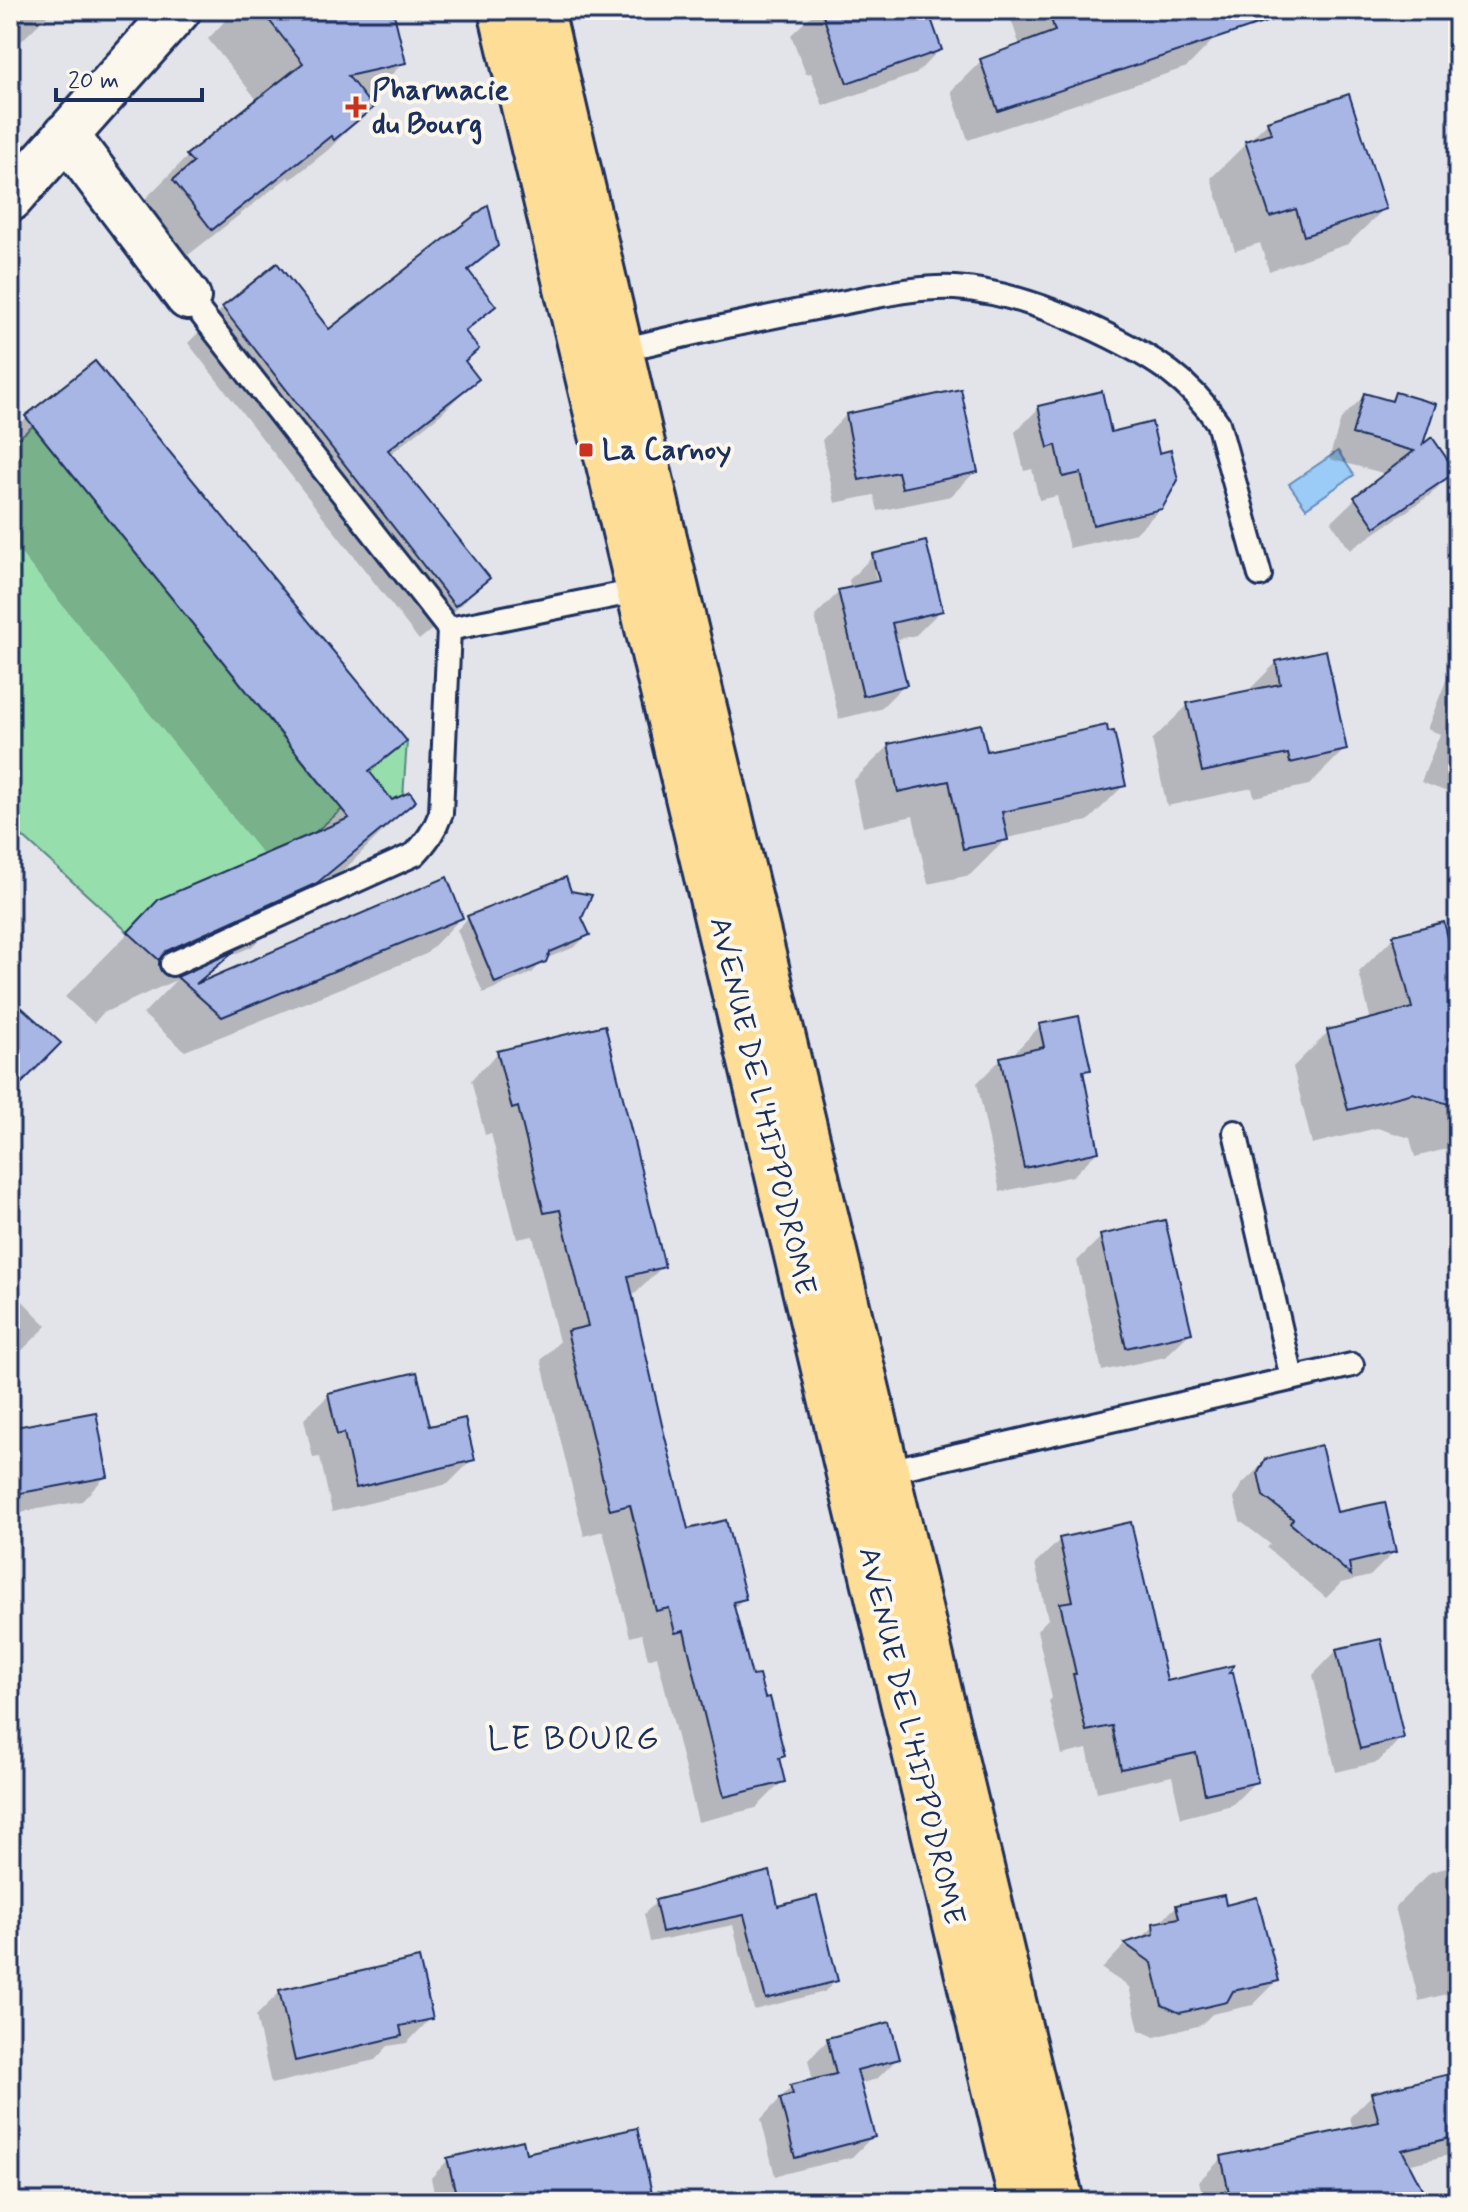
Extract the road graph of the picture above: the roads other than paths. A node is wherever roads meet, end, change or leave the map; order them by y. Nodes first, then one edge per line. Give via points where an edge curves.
1 (178, 10) edge
2 (501, 10) edge
3 (541, 10) edge
4 (66, 135) junction
5 (10, 199) edge
6 (188, 297) joint
7 (621, 350) junction
8 (1260, 575) dead end
9 (658, 586) junction
10 (449, 629) junction
11 (172, 964) dead end
12 (1235, 1132) dead end
13 (1352, 1365) dead end
14 (1292, 1378) junction
15 (869, 1476) junction
16 (1022, 2202) edge
17 (1061, 2202) edge

1 - 4 street
2 - 9 main road, AVENUE DE L'HIPPODROME
3 - 7 main road, AVENUE DE L'HIPPODROME
4 - 5 street
4 - 6 street
6 - 10 lane
7 - 8 lane via 718,326 915,290 971,290 1050,311 1163,365 1204,401 1218,423
7 - 9 main road, AVENUE DE L'HIPPODROME
9 - 10 lane
9 - 15 main road, AVENUE DE L'HIPPODROME
10 - 11 lane via 441,813 424,844 415,854
12 - 14 lane
13 - 14 lane
14 - 15 lane
15 - 16 main road, AVENUE DE L'HIPPODROME
15 - 17 main road, AVENUE DE L'HIPPODROME

